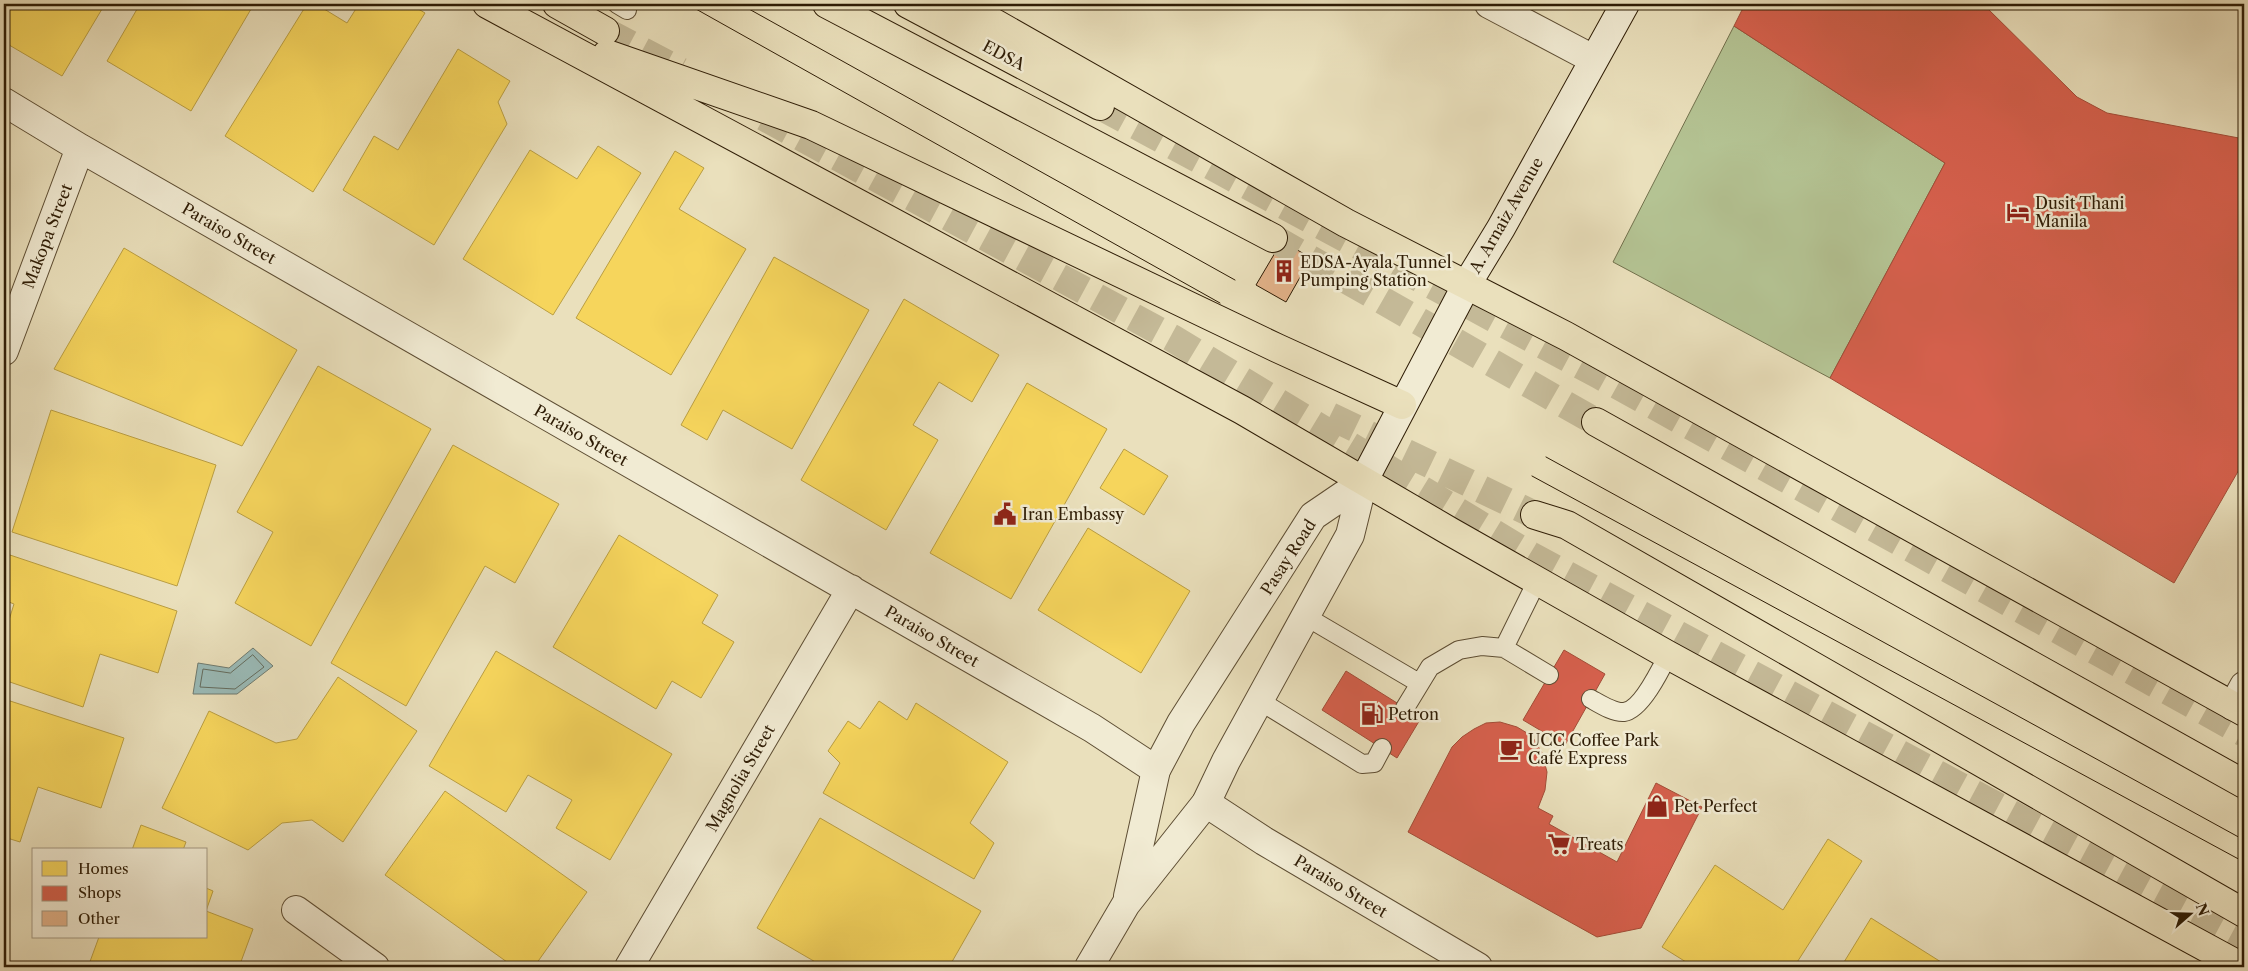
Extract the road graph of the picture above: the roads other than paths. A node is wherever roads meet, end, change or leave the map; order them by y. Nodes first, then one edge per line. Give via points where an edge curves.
1 (487, 4) edge
2 (557, 4) edge
3 (827, 4) edge
4 (908, 4) edge
5 (961, 4) edge
6 (1489, 4) edge
7 (1625, 4) edge
8 (525, 25) junction
9 (605, 30) tunnel mouth
10 (1593, 59) junction
11 (4, 102) edge
12 (1100, 106) tunnel mouth
13 (80, 148) junction
14 (1274, 238) tunnel mouth
15 (1467, 284) junction
16 (4, 351) edge
17 (1402, 405) junction
18 (1596, 422) tunnel mouth
19 (1364, 482) junction
20 (1535, 515) tunnel mouth
21 (1537, 581) junction
22 (851, 589) junction
23 (1305, 616) junction
24 (1504, 648) junction
25 (1668, 655) junction
26 (1549, 675) dead end
27 (1419, 683) junction
28 (1592, 699) dead end
29 (1260, 701) junction
30 (2240, 701) edge
31 (1405, 708) dead end
32 (1382, 748) dead end
33 (1156, 770) junction
34 (2244, 784) edge
35 (1206, 803) junction
36 (1126, 904) junction
37 (296, 910) dead end
38 (2244, 913) edge
39 (375, 967) edge
40 (629, 967) edge
41 (1090, 967) edge
42 (1478, 967) edge
43 (2242, 967) edge

1 - 8 highway
2 - 9 highway
3 - 14 highway
4 - 12 highway, EDSA
5 - 15 highway via 1346,223
6 - 10 street
7 - 10 street, A. Arnaiz Avenue
8 - 17 highway via 811,125
8 - 19 highway via 1242,410
10 - 15 street, A. Arnaiz Avenue
11 - 13 street, Paraiso Street
13 - 16 street, Makopa Street
13 - 22 street, Paraiso Street
15 - 17 street, A. Arnaiz Avenue
15 - 30 highway
17 - 19 street, A. Arnaiz Avenue
18 - 34 highway
19 - 21 highway
19 - 23 street, Pasay Road via 1350,535
19 - 33 street, Pasay Road via 1314,516 1181,723
20 - 38 highway via 1567,525
21 - 24 lane
21 - 25 highway
22 - 33 street, Paraiso Street via 1092,728
22 - 40 street, Magnolia Street
23 - 27 lane
23 - 29 street, Pasay Road
24 - 26 lane
24 - 27 lane via 1482,646 1459,650 1430,667
25 - 28 lane via 1634,709 1623,712
25 - 43 highway
27 - 31 lane
29 - 32 lane via 1362,764 1374,763
29 - 35 street, Pasay Road
33 - 36 street, Pasay Road
35 - 36 street, Pasay Road
35 - 42 street, Paraiso Street via 1264,841
36 - 41 street, Pasay Road
37 - 39 street

